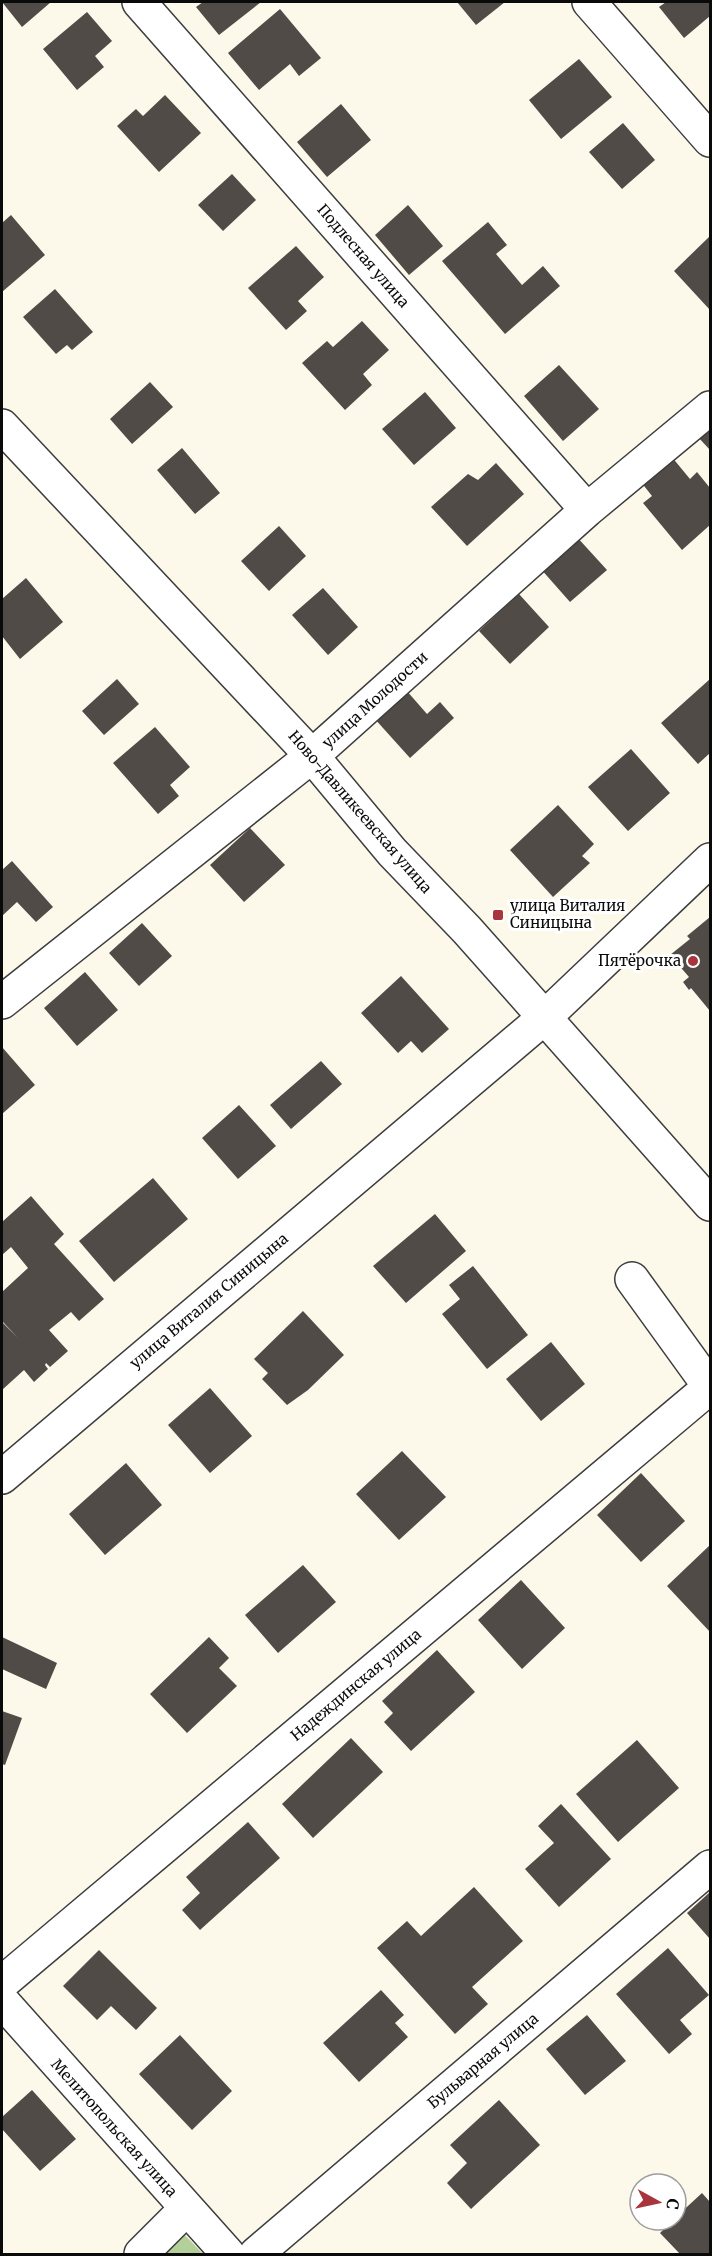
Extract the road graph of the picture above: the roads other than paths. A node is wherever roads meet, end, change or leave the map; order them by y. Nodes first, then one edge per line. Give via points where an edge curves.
1 (139, 2) edge
2 (589, 2) edge
3 (711, 140) edge
4 (711, 408) edge
5 (2, 426) edge
6 (586, 510) junction
7 (312, 756) junction
8 (711, 860) edge
9 (2, 1002) edge
10 (545, 1017) junction
11 (711, 1204) edge
12 (632, 1279) dead end
13 (710, 1387) edge
14 (2, 1477) edge
15 (711, 1867) edge
16 (2, 1983) edge
17 (2, 2001) edge
18 (186, 2210) junction
19 (141, 2254) edge
20 (228, 2254) edge
21 (256, 2254) edge

1 - 6 street, Подлесная улица
2 - 3 street
4 - 6 street, улица Молодости
5 - 7 street, Ново-Давликеевская улица
6 - 7 street, улица Молодости
7 - 9 street, улица Молодости
7 - 10 street, Ново-Давликеевская улица via 392,852
8 - 10 street, улица Виталия Синицына
10 - 11 street, Ново-Давликеевская улица
10 - 14 street, улица Виталия Синицына
12 - 13 street
13 - 16 street, Надеждинская улица
15 - 21 street, Бульварная улица
17 - 18 street, Мелитопольская улица
18 - 19 street
18 - 20 street, Мелитопольская улица

